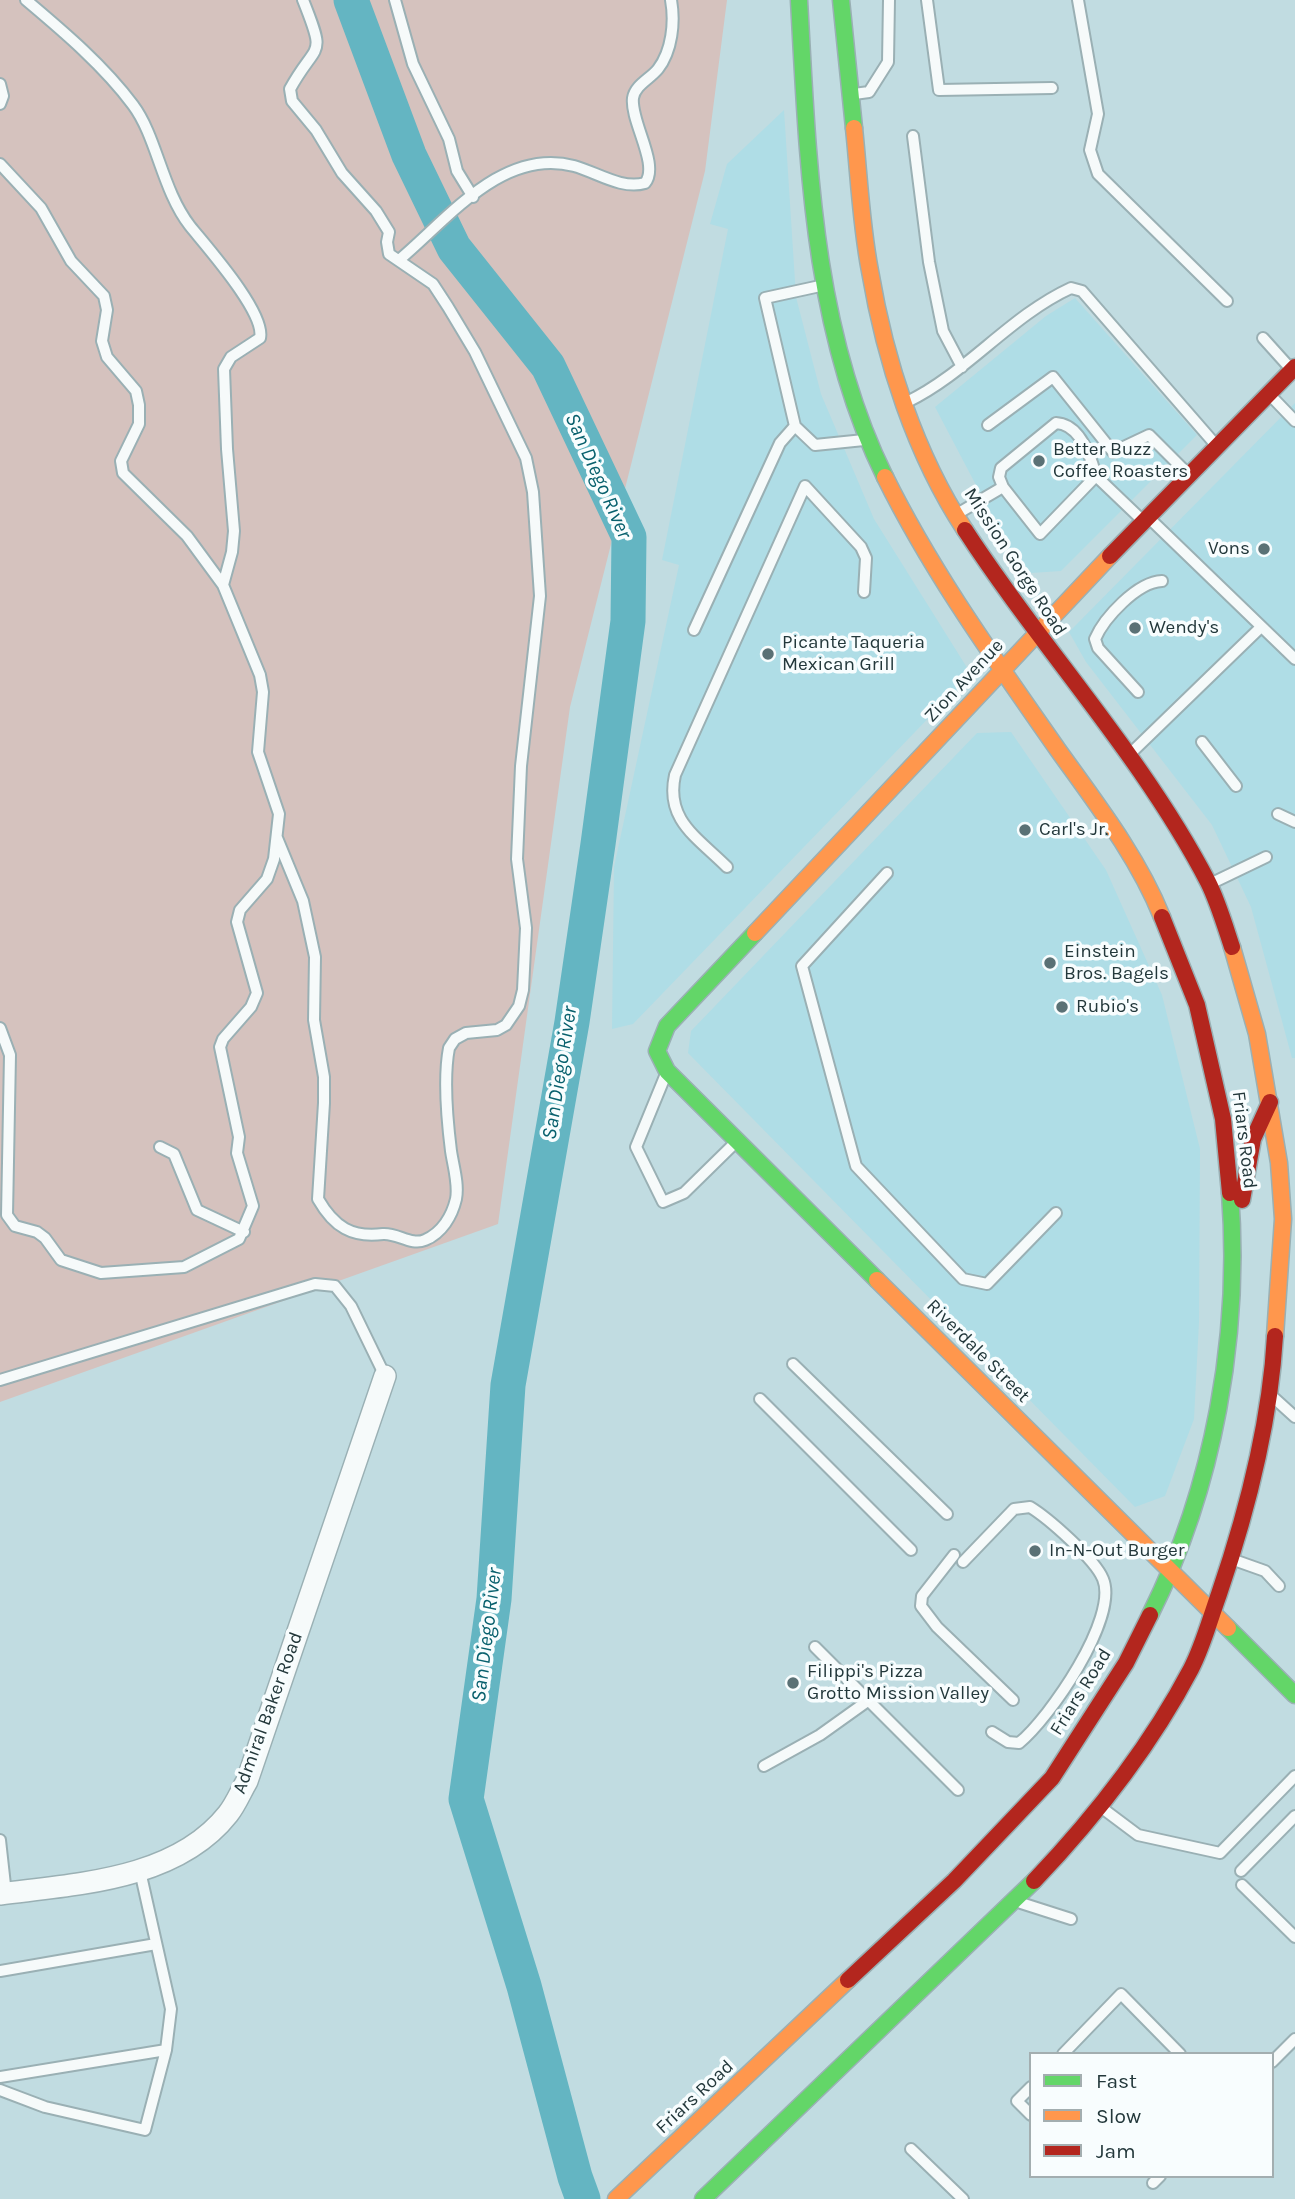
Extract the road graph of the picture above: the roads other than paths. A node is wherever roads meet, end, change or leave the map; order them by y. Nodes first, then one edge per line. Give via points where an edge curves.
1 (26, 0) edge
2 (303, 0) edge
3 (395, 0) edge
4 (671, 0) edge
5 (799, 0) edge
6 (841, 0) edge
7 (889, 0) edge
8 (927, 0) edge
9 (1078, 0) edge
10 (0, 83) edge
11 (1052, 88) dead end
12 (850, 94) junction
13 (0, 104) edge
14 (914, 136) dead end
15 (0, 164) edge
16 (470, 200) junction
17 (399, 260) junction
18 (823, 285) junction
19 (1227, 301) dead end
20 (1263, 338) dead end
21 (962, 367) junction
22 (1294, 368) edge
23 (1269, 394) junction
24 (905, 404) junction
25 (1295, 421) edge
26 (988, 425) dead end
27 (795, 426) junction
28 (867, 440) junction
29 (1217, 446) junction
30 (1189, 475) junction
31 (1096, 476) junction
32 (1003, 487) junction
33 (955, 515) junction
34 (1145, 519) junction
35 (1162, 581) dead end
36 (223, 585) junction
37 (864, 592) dead end
38 (1260, 628) junction
39 (694, 630) dead end
40 (1036, 635) junction
41 (1295, 659) edge
42 (1002, 670) junction
43 (1138, 692) dead end
44 (1202, 743) dead end
45 (1126, 757) junction
46 (1237, 786) dead end
47 (1278, 814) dead end
48 (1295, 822) edge
49 (276, 838) junction
50 (1266, 857) dead end
51 (727, 867) dead end
52 (887, 873) dead end
53 (1209, 884) junction
54 (0, 1028) edge
55 (1206, 1038) junction
56 (667, 1071) junction
57 (1233, 1078) dead end
58 (1287, 1091) dead end
59 (1251, 1093) dead end
60 (1276, 1105) junction
61 (737, 1141) junction
62 (160, 1146) dead end
63 (1056, 1213) dead end
64 (244, 1232) junction
65 (1234, 1244) junction
66 (1295, 1289) edge
67 (1280, 1358) junction
68 (793, 1364) dead end
69 (385, 1376) joint
70 (0, 1380) edge
71 (1269, 1393) junction
72 (760, 1399) dead end
73 (1295, 1417) edge
74 (947, 1514) dead end
75 (911, 1550) dead end
76 (1231, 1559) junction
77 (1171, 1573) junction
78 (1279, 1586) dead end
79 (1212, 1614) junction
80 (816, 1647) dead end
81 (1295, 1695) edge
82 (869, 1700) junction
83 (1013, 1700) dead end
84 (992, 1732) dead end
85 (764, 1766) dead end
86 (1295, 1776) edge
87 (958, 1790) dead end
88 (1100, 1807) junction
89 (1295, 1816) edge
90 (0, 1840) edge
91 (140, 1871) junction
92 (1241, 1871) dead end
93 (1242, 1885) dead end
94 (3, 1894) edge
95 (1015, 1901) junction
96 (1071, 1919) dead end
97 (1295, 1937) edge
98 (156, 1944) junction
99 (0, 1971) edge
100 (1295, 2039) edge
101 (166, 2050) junction
102 (1065, 2052) edge
103 (1178, 2052) edge
104 (1274, 2060) edge
105 (0, 2077) edge
106 (1029, 2089) edge
107 (0, 2090) edge
108 (1029, 2113) edge
109 (911, 2150) dead end
110 (616, 2199) edge
111 (704, 2199) edge
112 (962, 2199) edge

1 - 36 lane via 132,103 174,199 259,324 260,338 231,357 225,369 234,531
2 - 17 lane via 318,45 290,95 342,173 376,211 389,232 389,254
3 - 16 lane via 413,64 449,139
4 - 16 lane via 666,55 633,100 650,174 645,183 635,186 561,162 533,162 489,182
5 - 18 main road via 806,126
6 - 12 main road, Mission Gorge Road
7 - 12 lane via 888,62 869,92
8 - 11 lane via 939,90
9 - 19 lane via 1098,114 1090,150 1098,174
10 - 13 lane
12 - 24 main road, Mission Gorge Road via 869,268 880,326
14 - 21 lane via 929,262 943,331
15 - 36 lane via 41,208 71,261 104,296 107,310 102,341 107,357 136,391 139,405 139,424 121,461 123,473 187,536
16 - 17 lane
17 - 49 lane via 433,284 449,307 526,457 540,596 521,766 517,859 526,928 523,990 506,1025 466,1033 449,1048 457,1196 449,1219 424,1241 412,1242 392,1233 353,1234 339,1227 318,1199 324,1077 314,1020 315,957 303,901
18 - 27 lane via 765,298
18 - 28 main road via 838,351
20 - 22 lane
21 - 24 lane
21 - 29 lane via 1047,301 1071,288 1082,291
22 - 23 main road, Zion Avenue
23 - 25 lane
23 - 29 main road, Zion Avenue
24 - 33 main road, Mission Gorge Road
26 - 30 lane via 1053,377 1112,452 1149,435
27 - 28 lane via 815,445
27 - 39 lane via 779,443
28 - 42 main road via 913,533
29 - 30 main road, Zion Avenue
30 - 34 main road, Zion Avenue
31 - 32 lane via 1040,534
31 - 32 lane via 1089,452 1069,427 1056,423 1000,468
31 - 34 lane
32 - 33 lane
33 - 40 main road, Mission Gorge Road
34 - 38 lane
34 - 40 main road, Zion Avenue
35 - 43 lane via 1145,586 1125,603 1099,628 1095,639
36 - 49 lane via 260,675 263,714 258,752 279,814
37 - 51 lane via 866,558 861,548 805,486 675,775 671,794 676,816
38 - 41 lane
38 - 45 lane
40 - 42 main road, Zion Avenue
40 - 45 main road, Mission Gorge Road
42 - 55 main road via 1151,890 1181,958
42 - 56 main road, Zion Avenue via 667,1027 657,1051
44 - 46 lane
45 - 53 main road, Mission Gorge Road via 1157,795
47 - 48 lane
49 - 64 lane via 267,879 237,916 257,993 220,1047 239,1137 237,1153 252,1197 252,1213
50 - 53 lane
52 - 63 lane via 802,966 856,1166 963,1279 987,1284
53 - 60 main road, Mission Gorge Road via 1240,970
54 - 64 lane via 10,1055 5,1191 7,1215 15,1226 37,1232 61,1260 101,1273 184,1267 239,1239
55 - 57 main road
55 - 65 main road, Friars Road via 1223,1119
56 - 61 main road, Riverdale Street
56 - 61 lane via 636,1147 663,1202 684,1194
58 - 60 main road
59 - 60 main road
60 - 65 main road via 1253,1139
60 - 67 main road, Friars Road via 1283,1219
61 - 77 main road, Riverdale Street
62 - 64 lane via 174,1154 197,1210
65 - 77 main road, Friars Road via 1226,1348 1205,1476
66 - 67 main road
67 - 71 main road, Friars Road
68 - 74 lane
69 - 70 lane via 351,1306 335,1286 315,1283
69 - 91 street, Admiral Baker Road via 247,1781 228,1814 192,1847
71 - 73 lane
71 - 76 main road, Friars Road
72 - 75 lane
76 - 78 lane via 1265,1571
76 - 79 main road, Friars Road
77 - 79 main road, Riverdale Street
77 - 110 main road, Friars Road via 1126,1663 1052,1778 954,1881
79 - 81 main road, Riverdale Street
79 - 88 main road, Friars Road via 1191,1668
80 - 82 lane
82 - 85 lane via 821,1735
82 - 87 lane
83 - 84 lane via 921,1606 922,1596 958,1558 1014,1509 1030,1507 1091,1562 1103,1579 1105,1594 1099,1627 1032,1732 1019,1743
86 - 88 lane via 1220,1853 1138,1835
88 - 95 main road, Friars Road
89 - 92 lane
90 - 94 lane
91 - 94 street, Admiral Baker Road
91 - 98 lane
93 - 97 lane
95 - 96 lane
95 - 111 main road, Friars Road
98 - 99 lane
98 - 101 lane via 171,2009
100 - 104 lane
101 - 105 lane
101 - 107 lane via 145,2130 45,2107
102 - 103 lane via 1121,1994
106 - 108 lane via 1017,2101
109 - 112 lane

